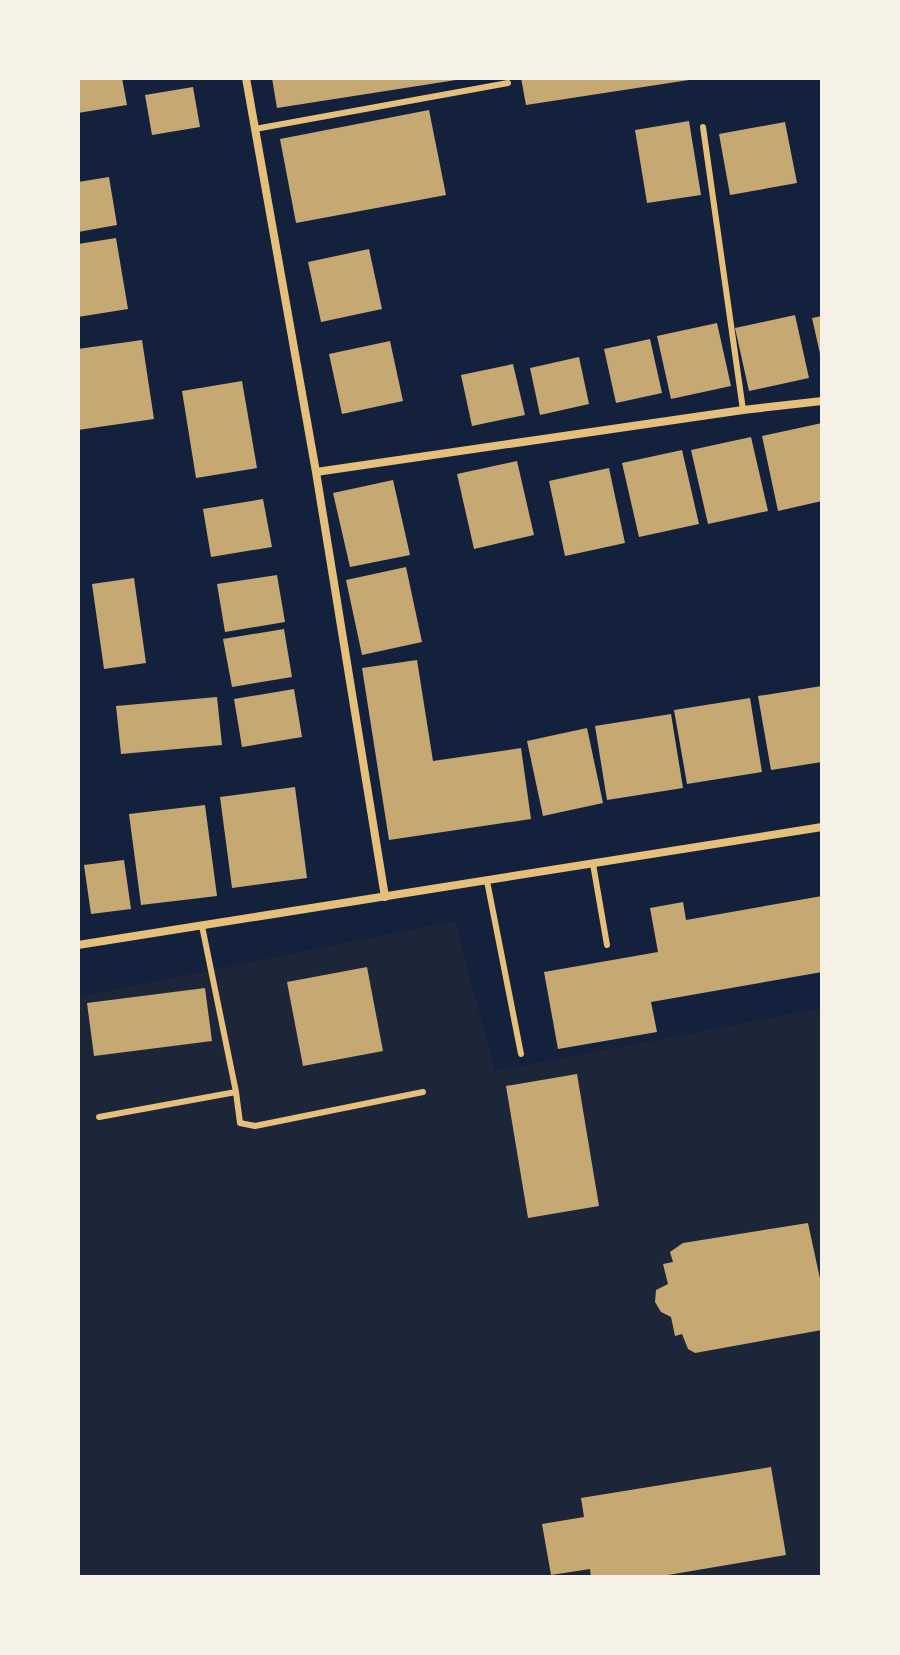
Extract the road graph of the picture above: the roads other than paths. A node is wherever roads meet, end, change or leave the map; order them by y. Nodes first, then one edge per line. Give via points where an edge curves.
1 (246, 78) edge
2 (508, 83) dead end
3 (703, 127) dead end
4 (255, 129) junction
5 (822, 401) edge
6 (743, 410) junction
7 (316, 472) junction
8 (822, 827) edge
9 (593, 864) junction
10 (487, 881) junction
11 (385, 897) junction
12 (202, 926) junction
13 (78, 945) edge
14 (607, 945) dead end
15 (521, 1054) dead end
16 (236, 1092) junction
17 (423, 1092) dead end
18 (99, 1117) dead end

1 - 4 street
2 - 4 lane
3 - 6 lane
4 - 7 street
5 - 6 street
6 - 7 street
7 - 11 street
8 - 9 street
9 - 10 street
9 - 14 lane
10 - 11 street
10 - 15 lane
11 - 12 street
12 - 13 street
12 - 16 lane
16 - 17 lane via 240,1123 255,1126
16 - 18 lane

